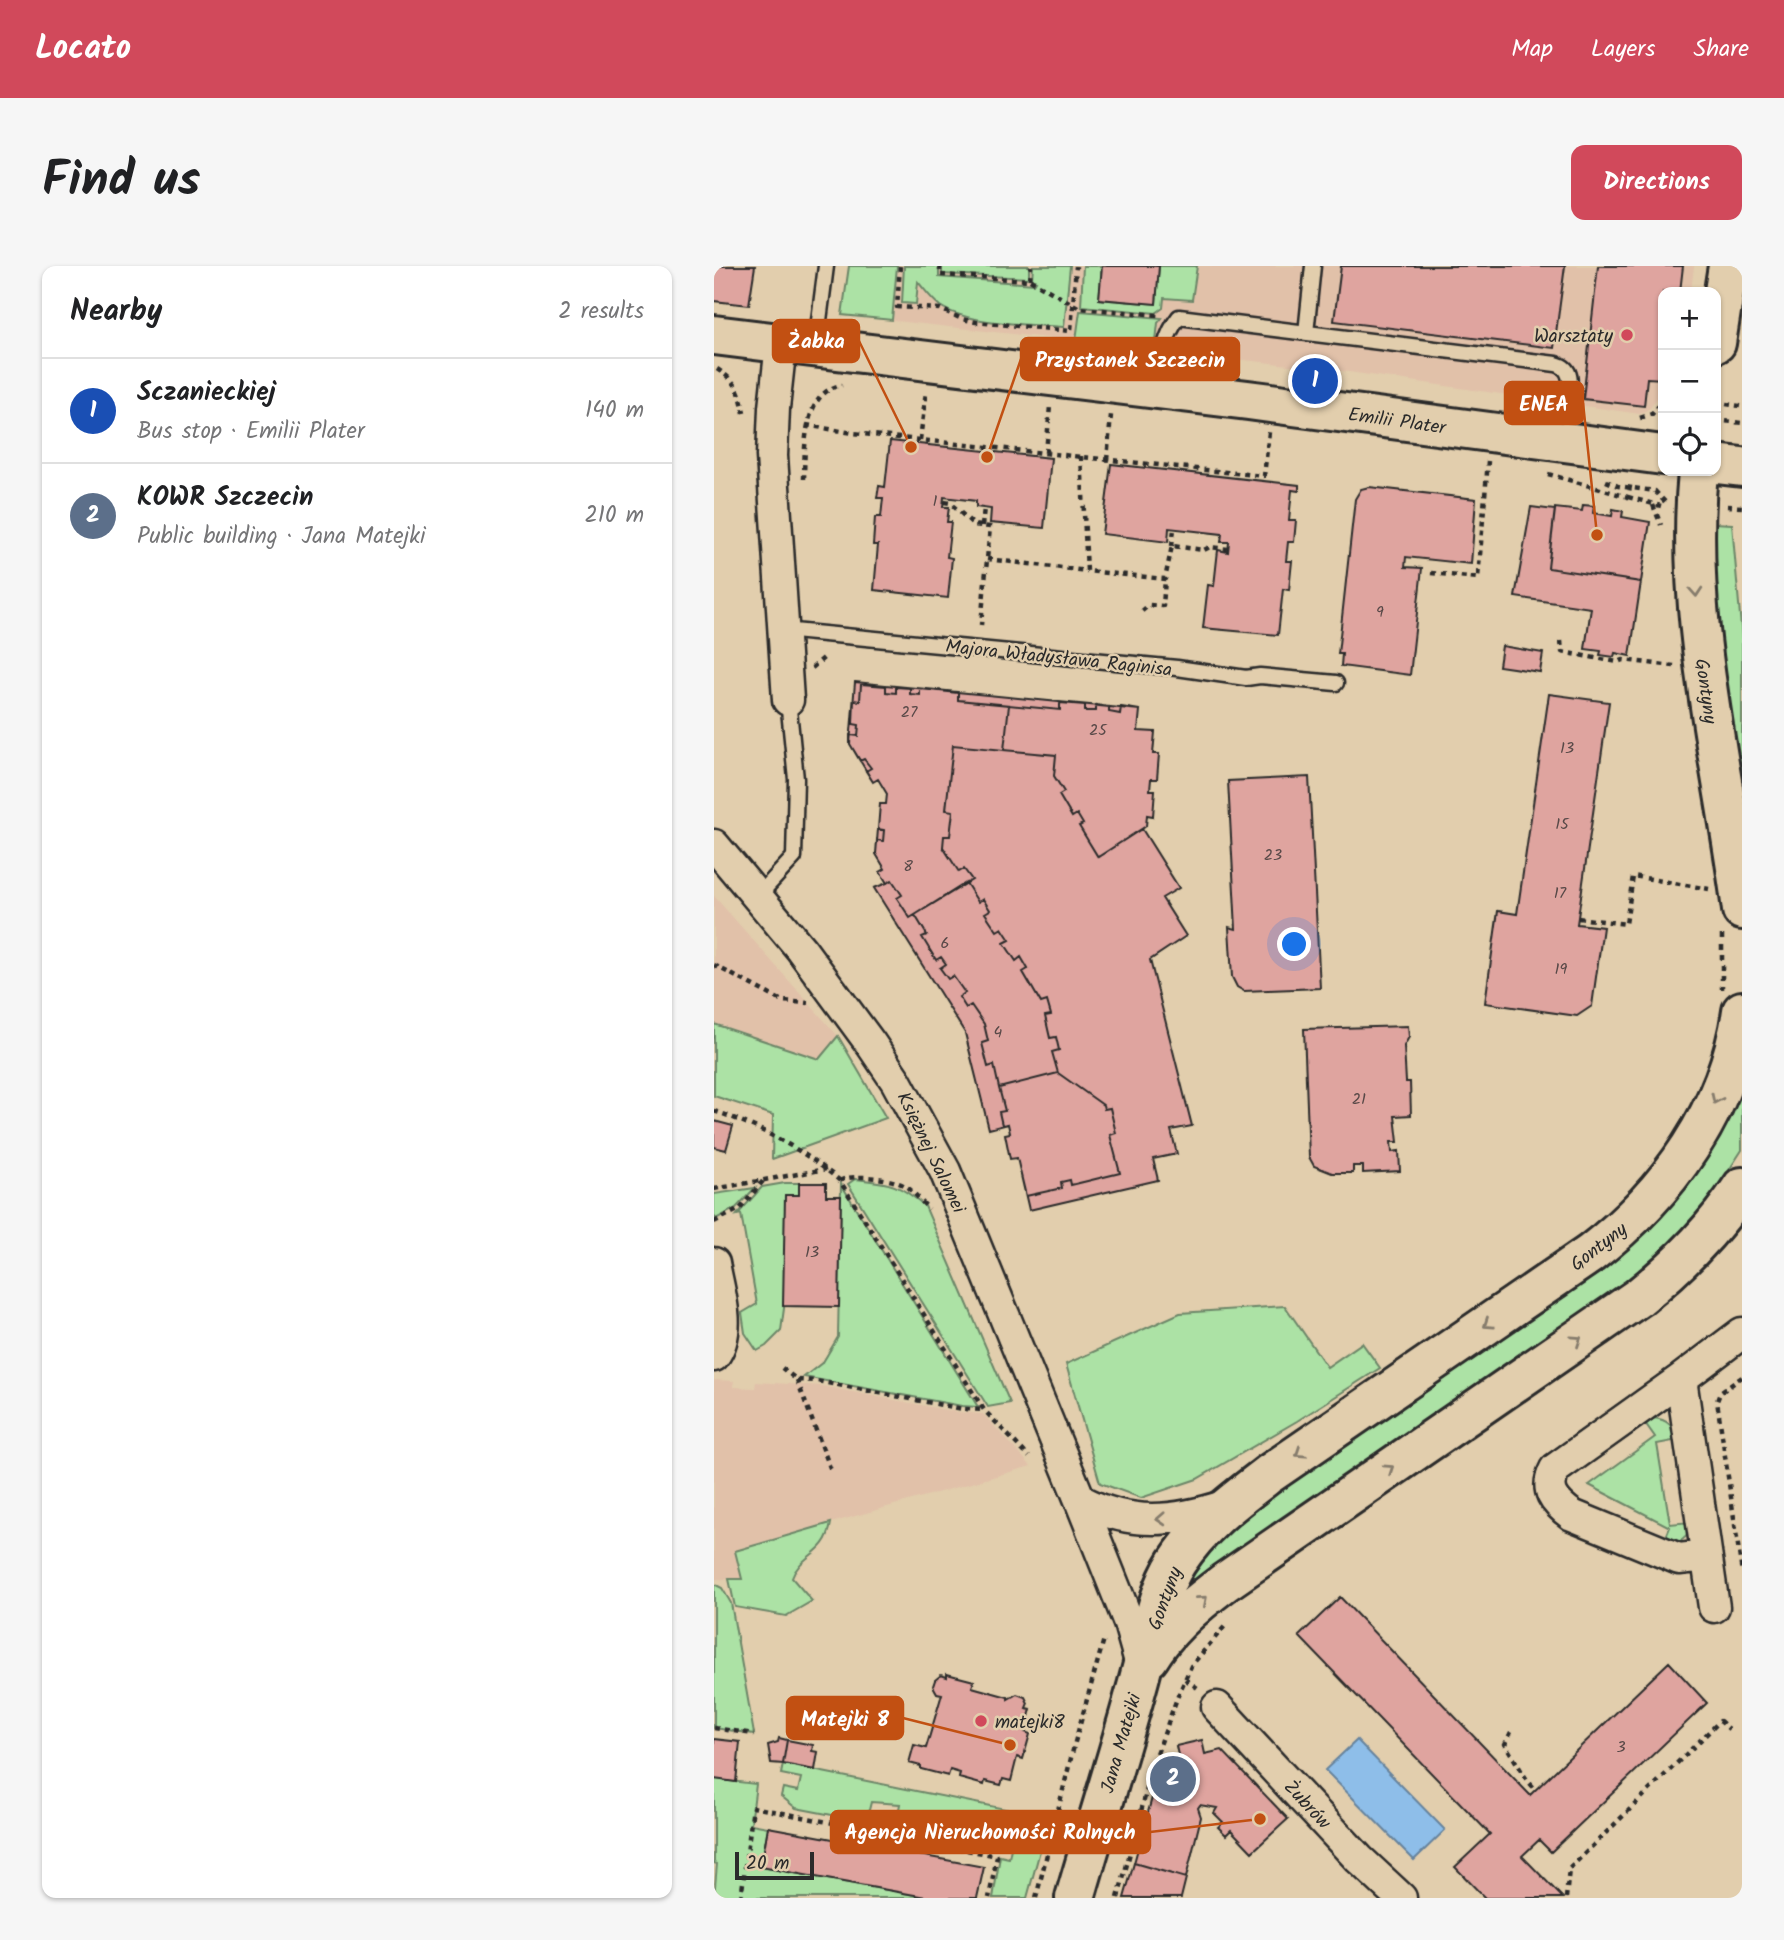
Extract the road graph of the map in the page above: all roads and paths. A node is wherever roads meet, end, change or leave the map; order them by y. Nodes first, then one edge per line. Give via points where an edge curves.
1 (826, 266) edge
2 (900, 266) edge
3 (940, 266) edge
4 (1031, 266) edge
5 (1076, 266) edge
6 (1313, 266) edge
7 (1728, 266) edge
8 (1030, 280) junction
9 (1073, 303) junction
10 (1721, 311) edge
11 (1179, 317) junction
12 (1306, 333) junction
13 (714, 335) edge
14 (798, 346) junction
15 (714, 368) edge
16 (845, 384) dead end
17 (914, 390) dead end
18 (1157, 390) junction
19 (926, 391) junction
20 (940, 393) dead end
21 (1567, 404) dead end
22 (1726, 404) dead end
23 (1740, 406) dead end
24 (1062, 407) dead end
25 (1658, 407) edge
26 (1099, 412) dead end
27 (1640, 418) dead end
28 (1721, 421) edge
29 (773, 423) junction
30 (1742, 423) edge
31 (806, 425) junction
32 (1256, 430) dead end
33 (1269, 431) junction
34 (1282, 433) dead end
35 (920, 440) junction
36 (1046, 453) junction
37 (1658, 455) edge
38 (1081, 456) junction
39 (1475, 459) dead end
40 (1107, 460) junction
41 (1488, 461) junction
42 (1498, 462) dead end
43 (1721, 465) edge
44 (1742, 467) edge
45 (1535, 471) dead end
46 (1632, 476) dead end
47 (1698, 476) edge
48 (803, 491) dead end
49 (1628, 497) junction
50 (944, 502) dead end
51 (1653, 505) junction
52 (1661, 506) dead end
53 (984, 508) dead end
54 (982, 526) junction
55 (1174, 529) dead end
56 (1662, 530) dead end
57 (1172, 546) junction
58 (1228, 549) dead end
59 (987, 559) junction
60 (1087, 571) junction
61 (1431, 573) dead end
62 (1166, 579) junction
63 (1142, 611) dead end
64 (981, 625) dead end
65 (783, 631) junction
66 (835, 635) junction
67 (1562, 641) dead end
68 (1674, 653) dead end
69 (806, 677) dead end
70 (1336, 683) dead end
71 (788, 700) joint
72 (714, 845) edge
73 (758, 896) junction
74 (1727, 910) edge
75 (1578, 918) dead end
76 (714, 965) edge
77 (826, 986) junction
78 (1732, 1005) edge
79 (714, 1111) edge
80 (826, 1169) junction
81 (763, 1181) junction
82 (840, 1181) junction
83 (1742, 1187) edge
84 (714, 1189) edge
85 (934, 1215) dead end
86 (714, 1222) edge
87 (714, 1263) edge
88 (1742, 1333) edge
89 (714, 1356) edge
90 (782, 1367) dead end
91 (1742, 1377) edge
92 (1681, 1378) junction
93 (797, 1380) junction
94 (984, 1410) junction
95 (1029, 1457) dead end
96 (832, 1473) dead end
97 (1080, 1500) junction
98 (1227, 1505) junction
99 (1706, 1556) junction
100 (1742, 1573) edge
101 (1714, 1607) dead end
102 (1230, 1620) dead end
103 (1105, 1629) dead end
104 (1142, 1669) junction
105 (1217, 1707) dead end
106 (714, 1728) edge
107 (1728, 1729) dead end
108 (1511, 1732) dead end
109 (754, 1734) dead end
110 (1536, 1790) dead end
111 (741, 1898) edge
112 (989, 1898) edge
113 (1036, 1898) edge
114 (1075, 1898) edge
115 (1118, 1898) edge
116 (1401, 1898) edge
117 (1566, 1898) edge

1 - 14 lane
2 - 9 path via 897,307 940,309 976,323 1071,331
3 - 8 path via 940,275
4 - 8 path
5 - 9 path
6 - 12 lane
7 - 10 street
8 - 9 path
9 - 11 path via 1080,308
11 - 12 lane
11 - 18 lane via 1165,345
12 - 21 lane via 1562,366 1571,376
13 - 14 street, Emilii Plater
14 - 18 street, Emilii Plater
14 - 29 street
15 - 29 path via 732,378 745,420
16 - 31 path via 828,391
17 - 19 path
18 - 37 street, Emilii Plater
19 - 20 path
19 - 35 path
22 - 23 path
24 - 36 path via 1050,406
25 - 27 path
26 - 40 path via 1112,413
28 - 30 path
29 - 31 path
29 - 65 street
31 - 35 path via 853,436
31 - 48 path
32 - 33 path
33 - 34 path
33 - 40 path via 1264,476
35 - 36 path
36 - 38 path
38 - 40 path
38 - 60 path
39 - 41 path
41 - 42 path
41 - 61 path via 1478,578
43 - 44 street
45 - 49 path
46 - 49 path
47 -> 74 street, Gontyny via 1694,544 1698,624
49 - 51 path
50 - 54 path
51 - 52 path
51 - 56 path
53 - 54 path
54 - 59 path via 990,527
55 - 57 path
57 - 58 path
57 - 62 path
59 - 60 path
59 - 64 path
60 - 62 path
62 - 63 path via 1163,606 1149,605
65 - 66 lane, Majora Władysława Raginisa
65 - 71 street
66 - 69 path via 836,652 824,656
66 - 70 lane, Majora Władysława Raginisa via 1246,678
67 - 68 path via 1562,652 1618,662 1677,666
71 - 73 lane via 796,779 794,857
72 - 73 street, Księżnej Salomei
73 - 77 street, Księżnej Salomei
74 - 75 path via 1633,876 1626,924
74 - 78 path
76 - 77 path via 782,1001 807,1004
77 - 97 street, Księżnej Salomei via 896,1081 945,1171
78 -> 98 street, Gontyny via 1736,1046 1708,1116 1671,1175 1627,1224
79 - 80 path via 744,1121
80 - 81 path
80 - 82 path
81 - 84 path
81 - 86 path via 740,1209
82 - 85 path via 850,1176 895,1181
82 - 94 path
104 -> 83 street, Gontyny via 1170,1632 1225,1582 1648,1290 1703,1240
87 - 89 street via 724,1321 720,1349
88 - 92 street
90 - 93 path
91 - 100 path via 1720,1393 1717,1401
92 - 99 street
92 - 99 street via 1555,1469 1550,1479 1552,1496 1572,1515 1679,1559
93 - 94 path
93 - 96 path
94 - 95 path
98 -> 97 street via 1192,1516 1143,1520 1100,1511
97 - 104 street, Księżnej Salomei via 1129,1623
98 - 104 street, Gontyny via 1175,1563 1154,1617
99 - 101 street
102 - 115 path via 1191,1666 1155,1759
103 - 113 path
104 - 114 street, Jana Matejki
105 - 116 street, Żubrów
106 - 109 path
107 - 117 path via 1720,1721 1569,1869
108 - 110 path via 1505,1744
111 - 112 path via 754,1807 997,1856

